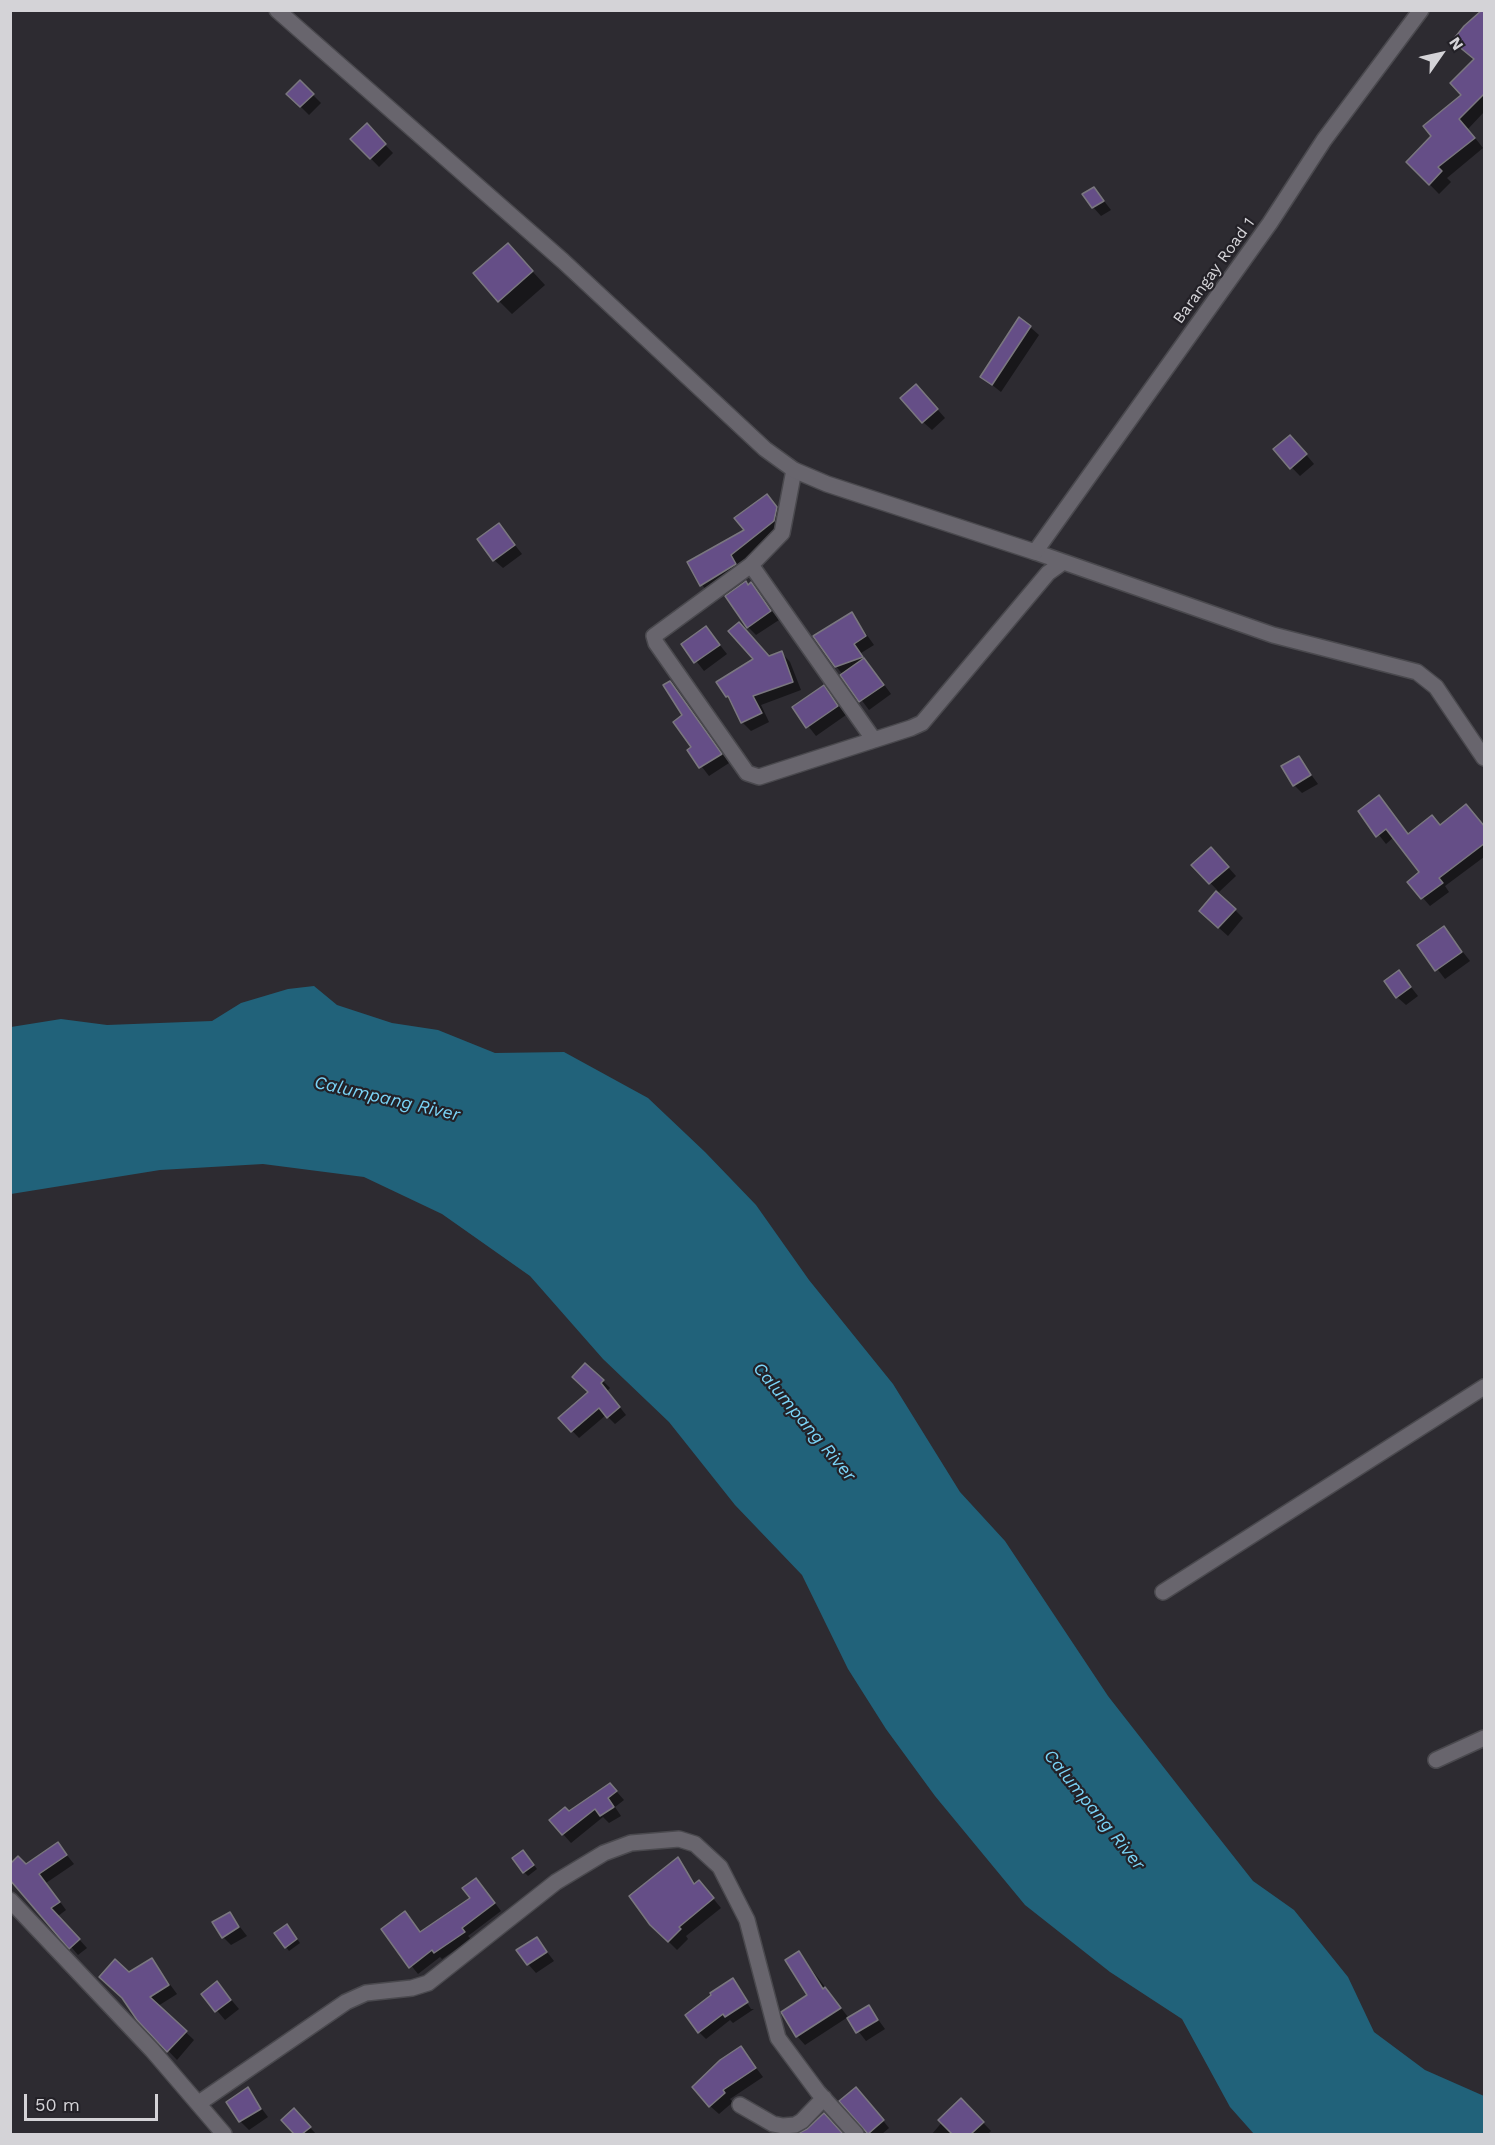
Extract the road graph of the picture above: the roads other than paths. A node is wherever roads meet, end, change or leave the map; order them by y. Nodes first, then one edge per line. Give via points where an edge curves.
1 (277, 10) edge
2 (1421, 10) edge
3 (794, 470) junction
4 (1035, 552) junction
5 (1062, 563) junction
6 (751, 565) junction
7 (874, 740) junction
8 (1485, 758) edge
9 (1485, 1387) edge
10 (1163, 1592) dead end
11 (1485, 1738) edge
12 (1436, 1760) dead end
13 (10, 1900) edge
14 (824, 2098) junction
15 (199, 2103) junction
16 (740, 2105) dead end
17 (224, 2134) edge
18 (856, 2134) edge

1 - 3 street via 563,261 765,449
2 - 4 street, Barangay Road 1 via 1324,140 1276,215
3 - 4 street
3 - 6 street via 782,533
4 - 5 street
5 - 7 street via 1048,573 929,717 911,728
5 - 8 street via 1284,638 1417,672 1437,687
6 - 7 street
6 - 7 street via 656,632 656,643 747,774 753,777
9 - 10 street
11 - 12 street
13 - 15 street
14 - 15 street via 778,2038 747,1920 720,1867 695,1844 664,1839 631,1843 604,1853 556,1882 428,1983 366,1994 346,2002
14 - 16 street via 795,2125 773,2124
14 - 18 street
15 - 17 street

